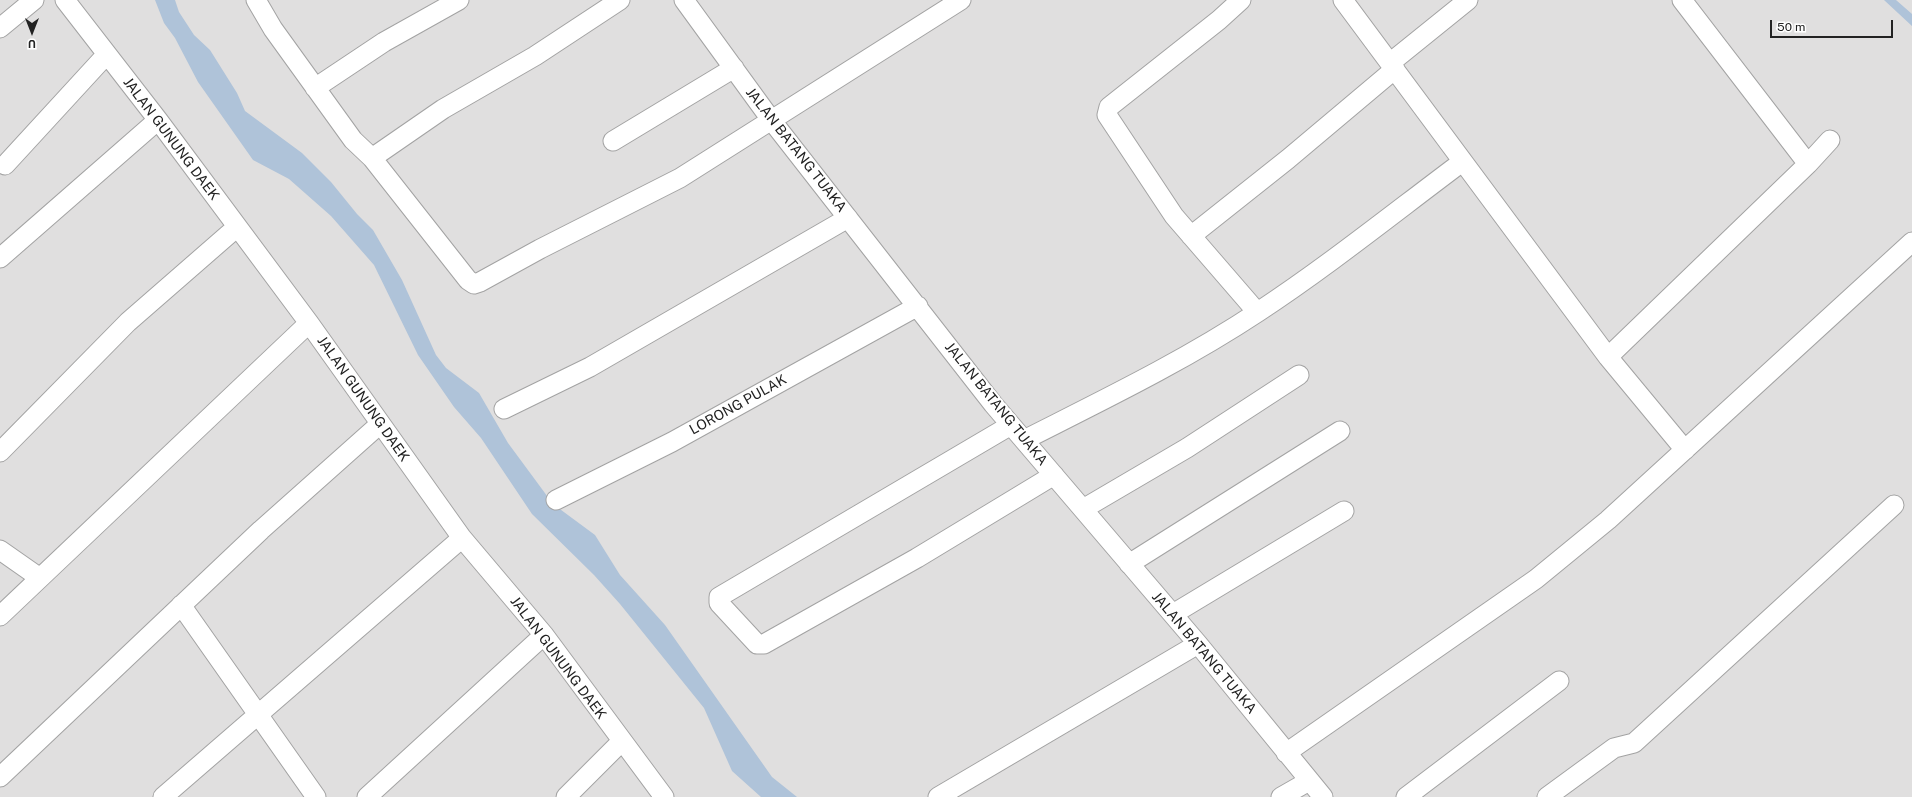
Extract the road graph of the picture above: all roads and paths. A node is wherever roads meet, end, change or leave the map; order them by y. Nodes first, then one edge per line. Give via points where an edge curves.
1 (34, 0) edge
2 (65, 0) edge
3 (256, 0) edge
4 (458, 0) edge
5 (620, 0) edge
6 (684, 0) edge
7 (961, 0) edge
8 (1242, 0) edge
9 (1343, 0) edge
10 (1468, 0) edge
11 (1682, 0) edge
12 (0, 28) edge
13 (107, 54) junction
14 (1392, 66) junction
15 (734, 68) junction
16 (315, 88) junction
17 (158, 120) junction
18 (772, 121) junction
19 (1830, 140) dead end
20 (613, 141) dead end
21 (372, 158) junction
22 (1462, 162) junction
23 (1808, 164) junction
24 (5, 165) dead end
25 (848, 218) junction
26 (238, 227) junction
27 (1191, 236) junction
28 (1912, 242) edge
29 (0, 258) edge
30 (918, 306) junction
31 (1257, 312) junction
32 (309, 323) junction
33 (1608, 357) junction
34 (1299, 375) dead end
35 (504, 409) dead end
36 (380, 424) junction
37 (1011, 425) junction
38 (1340, 431) dead end
39 (1024, 440) junction
40 (1685, 450) junction
41 (0, 452) edge
42 (1054, 475) junction
43 (556, 500) dead end
44 (1894, 505) dead end
45 (1083, 509) junction
46 (1344, 511) dead end
47 (462, 538) junction
48 (0, 550) edge
49 (1129, 564) junction
50 (40, 578) junction
51 (181, 605) junction
52 (1172, 614) junction
53 (0, 616) edge
54 (544, 635) junction
55 (1198, 644) junction
56 (1559, 681) dead end
57 (259, 714) junction
58 (621, 742) junction
59 (1286, 753) junction
60 (0, 777) edge
61 (1309, 781) junction
62 (163, 797) edge
63 (316, 797) edge
64 (367, 797) edge
65 (566, 797) edge
66 (664, 797) edge
67 (938, 797) edge
68 (1281, 797) edge
69 (1323, 797) edge
70 (1406, 797) edge
71 (1547, 797) edge

1 - 12 street
2 - 13 street, JALAN GUNUNG DAEK
3 - 16 street via 273,29
4 - 16 street via 384,42
5 - 21 street via 535,56 442,109
6 - 15 street, JALAN BATANG TUAKA
7 - 18 street
8 - 27 street via 1107,110 1108,119 1174,216
9 - 14 street
10 - 14 street
11 - 23 street
13 - 17 street, JALAN GUNUNG DAEK
13 - 24 street
14 - 22 street
14 - 27 street via 1288,159
15 - 18 street, JALAN BATANG TUAKA
15 - 20 street
16 - 21 street via 353,140
17 - 26 street, JALAN GUNUNG DAEK
17 - 29 street
18 - 21 street via 680,178 474,284 464,275
18 - 25 street, JALAN BATANG TUAKA
19 - 23 street
22 - 31 street
22 - 33 street
23 - 33 street
25 - 30 street, JALAN BATANG TUAKA
25 - 35 street via 590,367
26 - 32 street, JALAN GUNUNG DAEK
26 - 41 street via 128,322
27 - 31 street
28 - 40 street
30 - 37 street, JALAN BATANG TUAKA
30 - 43 street, LORONG PULAK via 672,442
31 - 39 street via 1171,365
32 - 36 street, JALAN GUNUNG DAEK
32 - 50 street
33 - 40 street
34 - 45 street via 1187,448
36 - 47 street, JALAN GUNUNG DAEK
36 - 51 street
37 - 39 street, JALAN BATANG TUAKA
37 - 42 street via 719,597 719,603 757,644 764,644 917,558
38 - 49 street
39 - 42 street, JALAN BATANG TUAKA
40 - 59 street via 1608,520 1536,579
42 - 45 street, JALAN BATANG TUAKA
44 - 71 street via 1634,743 1614,748
45 - 49 street, JALAN BATANG TUAKA
46 - 52 street
47 - 54 street, JALAN GUNUNG DAEK
47 - 57 street
48 - 50 street
49 - 52 street, JALAN BATANG TUAKA
50 - 53 street
51 - 57 street
51 - 60 street
52 - 55 street, JALAN BATANG TUAKA
54 - 58 street, JALAN GUNUNG DAEK
54 - 64 street
55 - 59 street, JALAN BATANG TUAKA
55 - 67 street
56 - 70 street
57 - 62 street
57 - 63 street
58 - 65 street
58 - 66 street, JALAN GUNUNG DAEK
59 - 61 street, JALAN BATANG TUAKA
61 - 68 street
61 - 69 street, JALAN BATANG TUAKA

